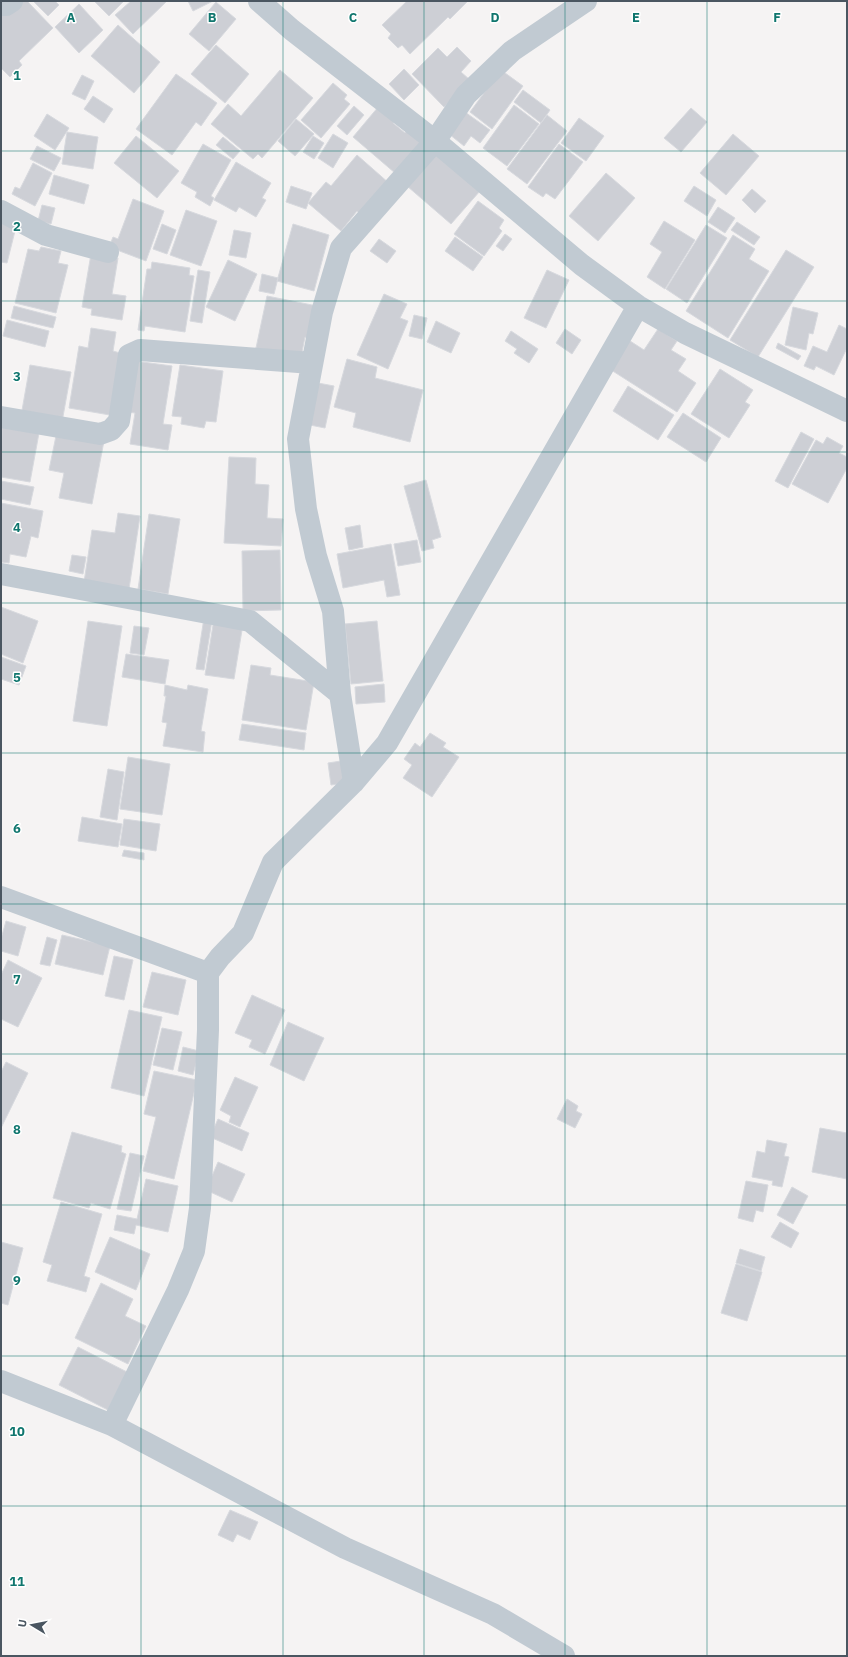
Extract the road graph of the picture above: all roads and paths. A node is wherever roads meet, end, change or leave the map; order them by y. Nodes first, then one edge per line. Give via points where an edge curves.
1 (12, 1) edge
2 (259, 1) edge
3 (586, 1) edge
4 (1, 5) edge
5 (434, 141) junction
6 (1, 211) edge
7 (108, 252) dead end
8 (638, 306) junction
9 (312, 363) junction
10 (847, 411) edge
11 (1, 417) edge
12 (1, 574) edge
13 (340, 694) junction
14 (354, 782) junction
15 (2, 899) edge
16 (208, 973) junction
17 (1, 1381) edge
18 (112, 1425) junction
19 (564, 1656) edge

1 - 4 street
2 - 5 street via 292,30
3 - 5 street via 512,51 466,95
5 - 8 street via 582,265
5 - 9 street via 341,248 322,312
6 - 7 street via 46,236
8 - 10 street via 685,333
8 - 14 street via 387,743
9 - 11 street via 140,350 129,355 119,421 111,430 100,434
9 - 13 street via 298,439 306,509 316,556 333,611
12 - 13 street via 250,621
13 - 14 street
14 - 16 street via 273,862 243,933
15 - 16 street
16 - 18 street via 208,1030 200,1200 194,1251 178,1290
17 - 18 street
18 - 19 street via 345,1548 493,1614

